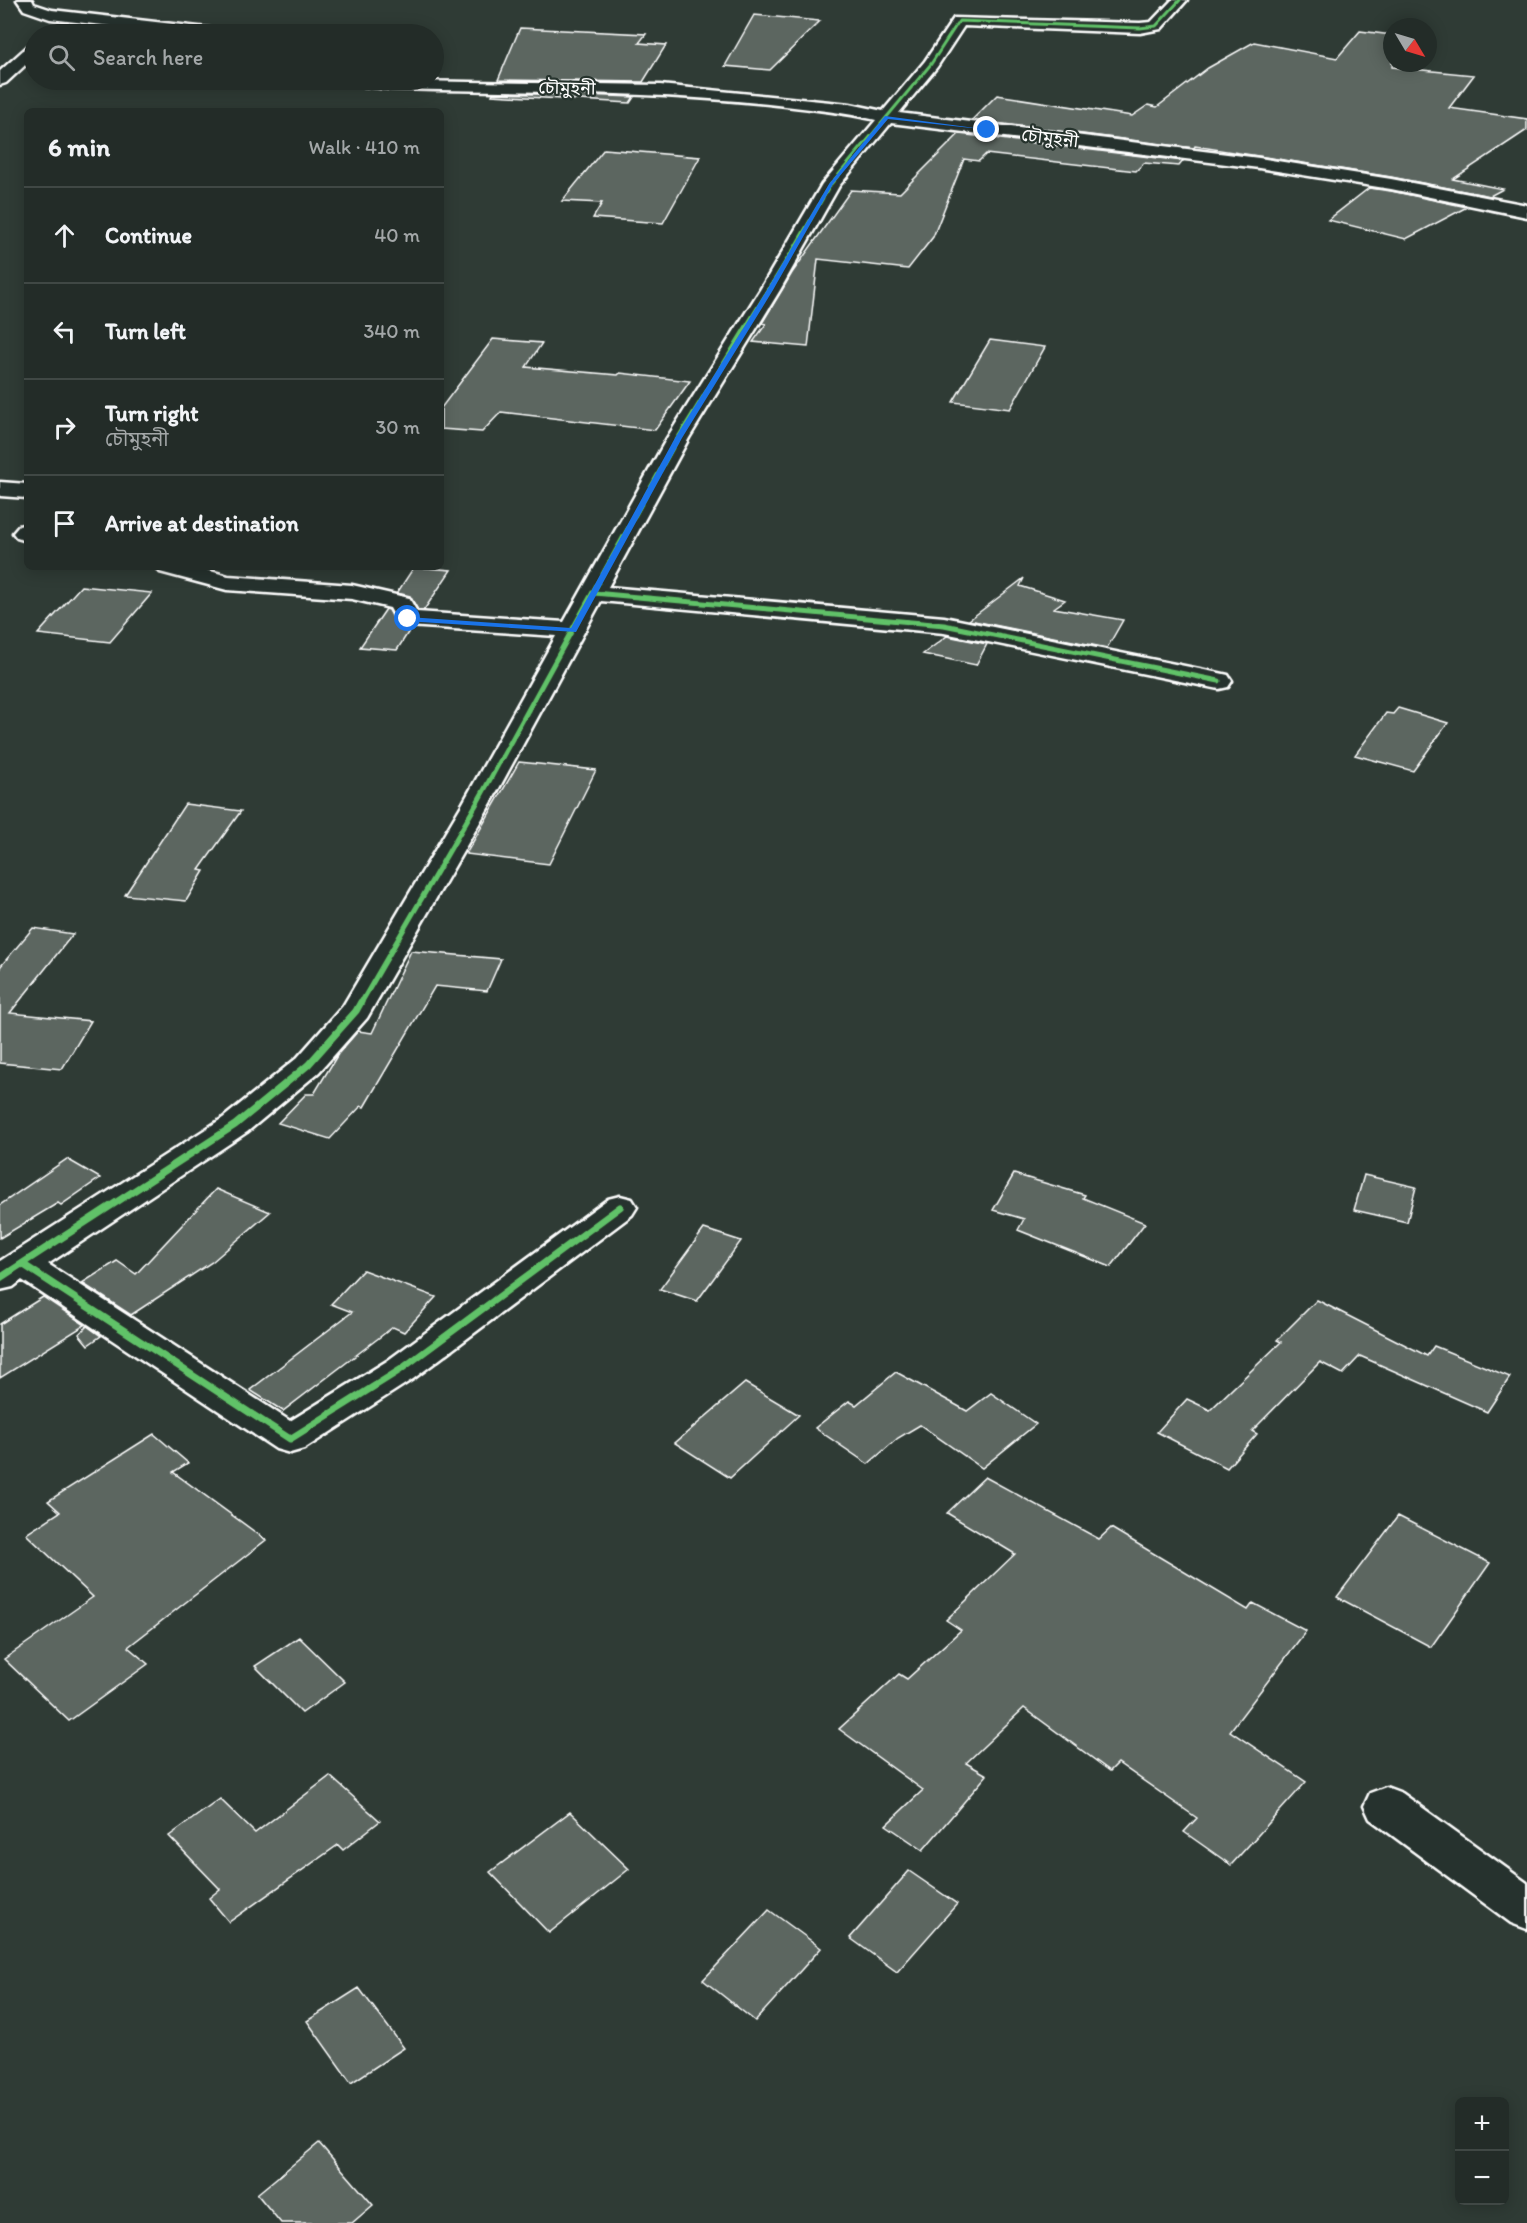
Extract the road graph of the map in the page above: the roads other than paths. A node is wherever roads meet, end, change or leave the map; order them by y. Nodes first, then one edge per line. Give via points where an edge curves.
1 (24, 0) edge
2 (1180, 0) edge
3 (70, 16) junction
4 (61, 24) edge
5 (135, 24) edge
6 (24, 58) edge
7 (0, 80) edge
8 (444, 85) edge
9 (887, 117) junction
10 (1527, 212) edge
11 (0, 489) edge
12 (24, 491) edge
13 (180, 570) edge
14 (594, 593) junction
15 (573, 630) junction
16 (1219, 681) dead end
17 (620, 1207) dead end
18 (12, 1271) edge
19 (1386, 1806) dead end
20 (1527, 1909) edge

1 - 3 street via 29,7
2 - 9 street via 1156,26 1140,28 959,21 931,64
3 - 4 street
3 - 5 street
6 - 7 street
8 - 9 street, চৌমুহনী via 660,90 850,109
9 - 10 street, চৌমুহনী via 1259,163
9 - 14 street via 831,184 678,438
11 - 12 street
13 - 15 street via 227,583 352,592 400,603 408,619
14 - 15 street
14 - 16 street via 944,625
15 - 18 street via 357,1011 308,1065 235,1125
17 - 18 street via 400,1370 290,1439
19 - 20 street

